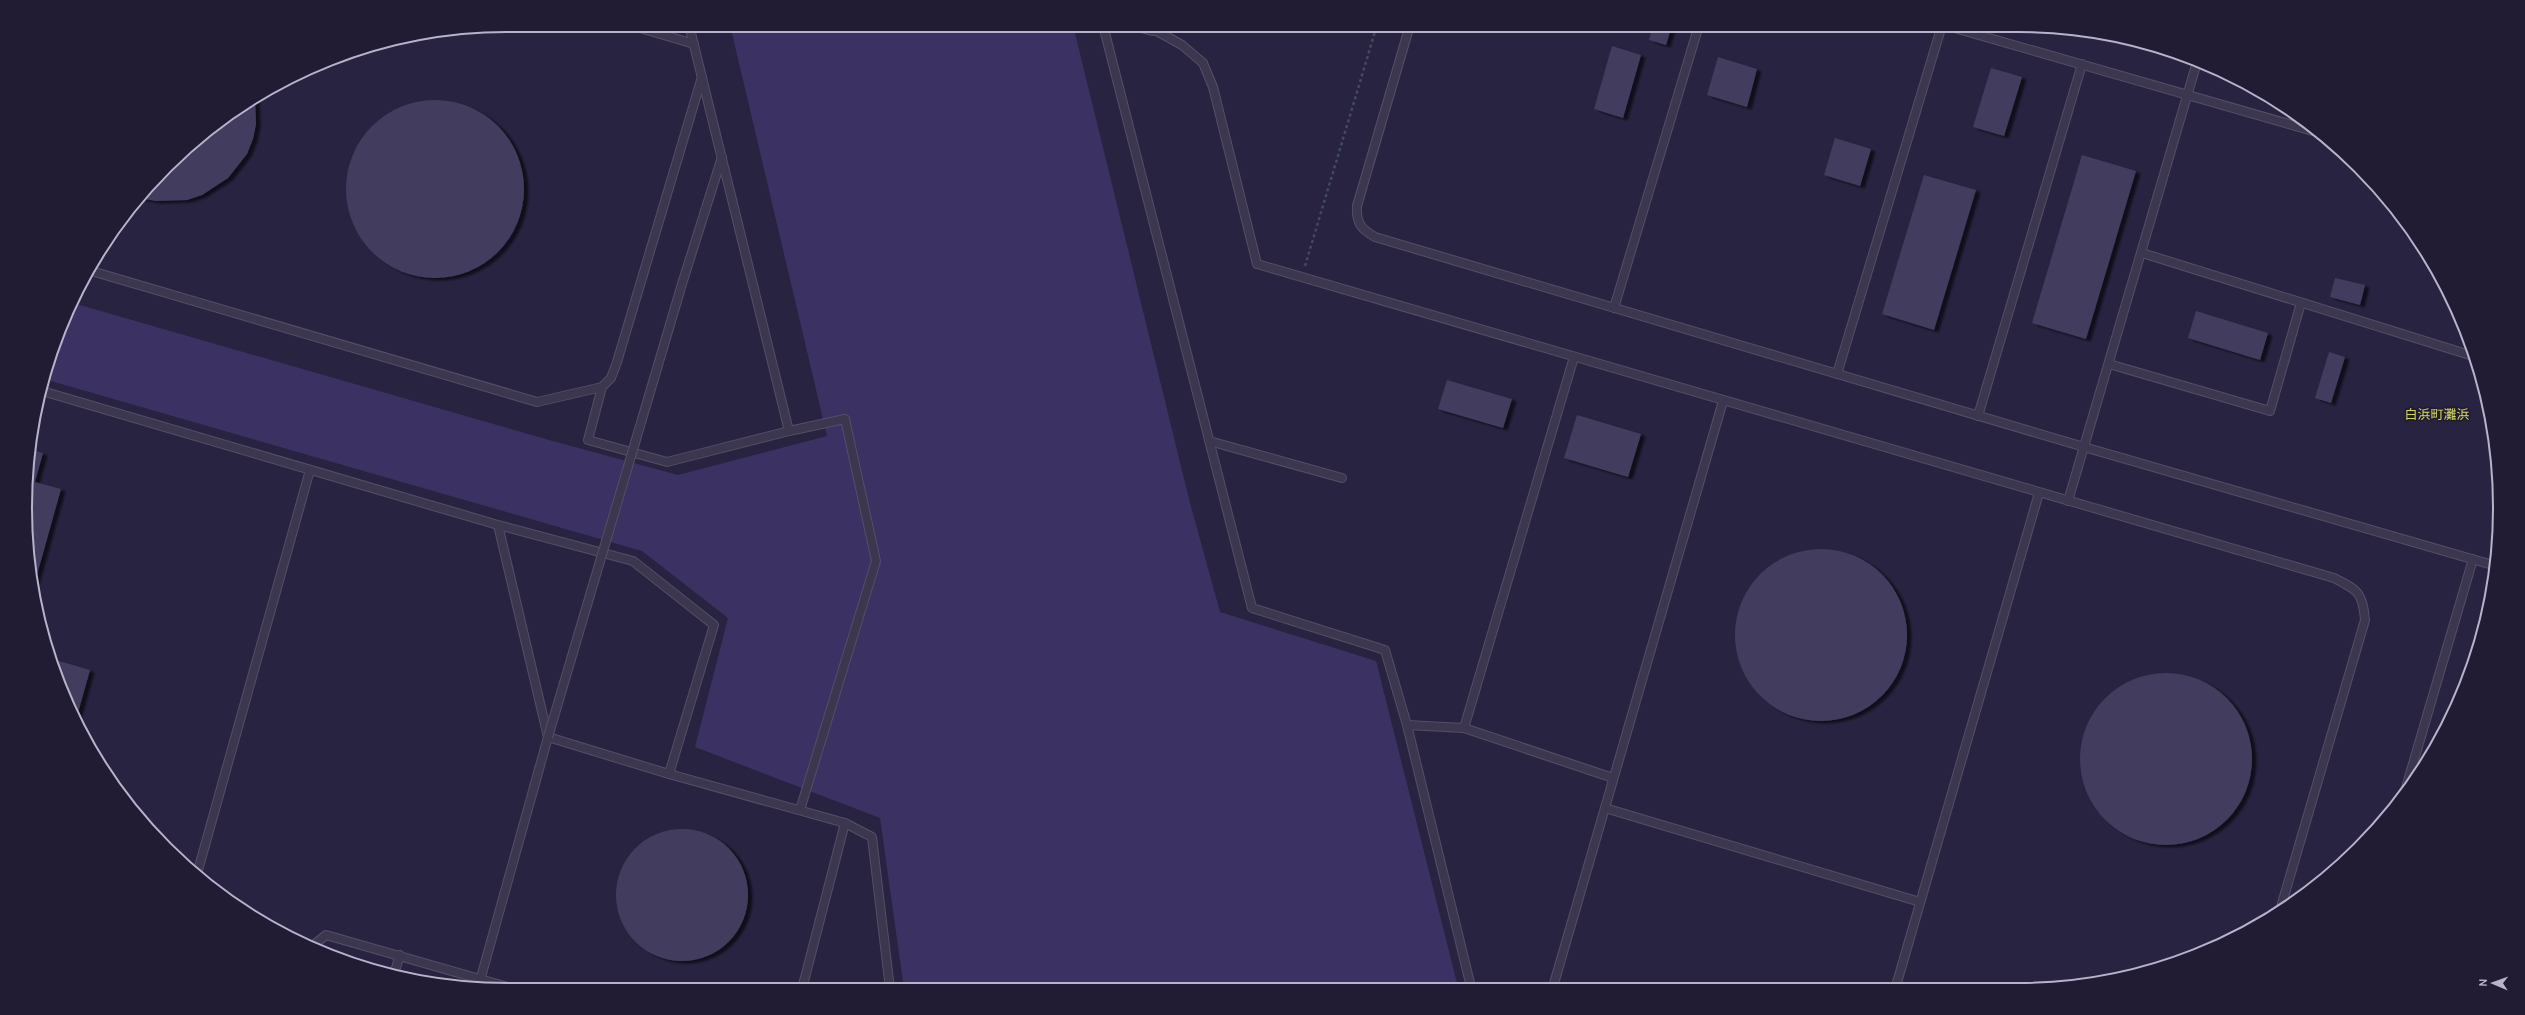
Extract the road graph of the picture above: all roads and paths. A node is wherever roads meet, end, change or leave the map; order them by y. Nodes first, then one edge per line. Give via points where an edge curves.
1 (654, 32) edge
2 (691, 32) edge
3 (1105, 32) edge
4 (1158, 32) edge
5 (1375, 32) edge
6 (1408, 32) edge
7 (1697, 32) edge
8 (1941, 32) edge
9 (1968, 32) edge
10 (694, 44) junction
11 (2082, 64) junction
12 (2196, 67) edge
13 (702, 76) junction
14 (2187, 94) junction
15 (2305, 129) edge
16 (722, 156) junction
17 (2142, 253) junction
18 (95, 272) edge
19 (1301, 277) junction
20 (2301, 302) junction
21 (1614, 308) junction
22 (2468, 354) edge
23 (1574, 357) junction
24 (2109, 364) junction
25 (1837, 374) junction
26 (602, 387) junction
27 (46, 392) edge
28 (1723, 401) junction
29 (1978, 416) junction
30 (789, 431) junction
31 (1209, 441) junction
32 (2084, 447) junction
33 (310, 470) junction
34 (1342, 478) dead end
35 (2039, 492) junction
36 (2068, 501) junction
37 (498, 525) junction
38 (2473, 559) junction
39 (2490, 564) edge
40 (1407, 725) junction
41 (1464, 728) junction
42 (548, 737) junction
43 (669, 774) junction
44 (1613, 778) junction
45 (2409, 778) edge
46 (1605, 808) junction
47 (800, 810) junction
48 (845, 823) junction
49 (198, 869) edge
50 (1920, 902) junction
51 (2282, 903) edge
52 (316, 943) edge
53 (400, 955) junction
54 (395, 970) edge
55 (481, 978) junction
56 (480, 982) edge
57 (495, 983) edge
58 (804, 983) edge
59 (889, 983) edge
60 (1470, 983) edge
61 (1554, 983) edge
62 (1897, 983) edge

1 - 10 lane
2 - 10 lane
3 - 31 lane
4 - 19 lane via 1182,45 1203,63 1213,87 1257,264
5 - 19 path
6 - 21 lane via 1357,206 1356,220 1363,231 1375,237
7 - 21 lane
8 - 25 lane
9 - 11 lane
10 - 13 lane
11 - 14 lane
11 - 29 lane
12 - 14 lane
13 - 16 lane
13 - 26 lane via 617,362 611,378
14 - 15 lane
14 - 17 lane
16 - 30 lane
16 - 42 lane, bridge
17 - 20 lane
17 - 24 lane
18 - 26 lane via 537,402
19 - 23 lane
20 - 22 lane
20 - 24 lane via 2270,411
21 - 25 lane
23 - 28 lane
23 - 41 lane
24 - 32 lane
25 - 29 lane
26 - 30 lane via 588,440 667,462
27 - 33 lane
28 - 35 lane
28 - 44 lane
29 - 32 lane
30 - 47 lane via 846,419 876,561
31 - 34 lane
31 - 40 lane via 1252,608 1386,650
32 - 36 lane
32 - 38 lane
33 - 37 lane
33 - 49 lane
35 - 36 lane
35 - 50 lane
36 - 51 lane via 2334,578 2354,588 2363,600 2365,620
37 - 42 lane
37 - 43 lane via 633,561 714,625
38 - 39 lane
38 - 45 lane
40 - 41 lane
40 - 60 lane
41 - 44 lane
42 - 43 lane
42 - 55 lane
43 - 47 lane
44 - 46 lane
46 - 50 lane
46 - 61 lane
47 - 48 lane
48 - 58 lane
48 - 59 lane via 872,837
50 - 62 lane
52 - 53 lane via 326,935
53 - 54 lane
53 - 55 lane
55 - 56 lane
55 - 57 lane

